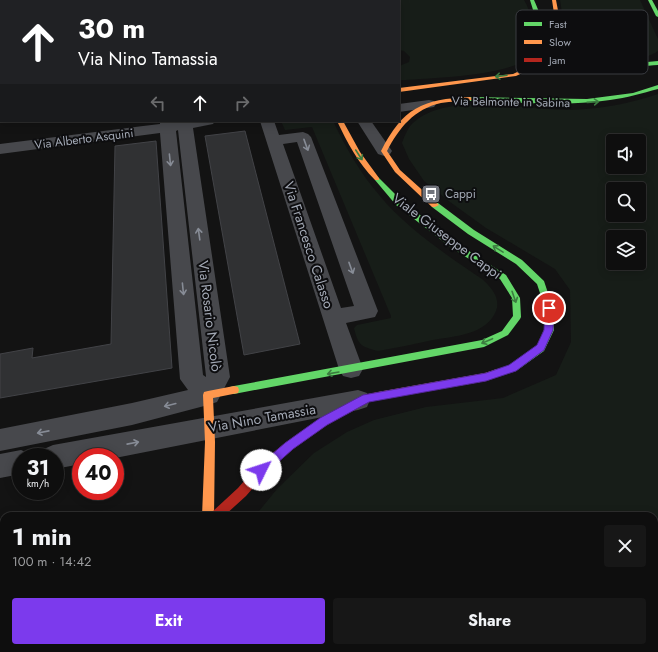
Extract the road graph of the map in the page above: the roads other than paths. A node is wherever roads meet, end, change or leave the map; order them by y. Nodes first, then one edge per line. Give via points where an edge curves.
1 (532, 0) edge
2 (554, 0) edge
3 (650, 0) edge
4 (536, 10) edge
5 (556, 10) edge
6 (658, 16) edge
7 (648, 63) edge
8 (658, 63) edge
9 (516, 74) edge
10 (400, 86) edge
11 (422, 87) junction
12 (658, 87) edge
13 (400, 90) edge
14 (429, 104) junction
15 (400, 108) edge
16 (192, 122) edge
17 (267, 122) edge
18 (340, 122) edge
19 (365, 122) edge
20 (176, 123) edge
21 (0, 140) edge
22 (274, 140) junction
23 (0, 149) edge
24 (384, 151) junction
25 (549, 308) joint
26 (333, 318) junction
27 (351, 369) junction
28 (208, 395) junction
29 (367, 398) junction
30 (210, 427) junction
31 (0, 440) edge
32 (64, 455) edge
33 (12, 464) edge
34 (0, 466) edge
35 (208, 512) edge
36 (220, 512) edge

1 - 4 main road
2 - 5 main road
3 - 6 main road
7 - 8 main road
9 -> 11 main road, Via Belmonte in Sabina
10 - 11 street, Via Belmonte in Sabina
11 - 13 main road
14 -> 12 main road, Via Belmonte in Sabina via 465,99 596,102 628,97
14 - 15 street
14 - 24 main road, Via Belmonte in Sabina via 400,122 392,132
16 - 20 street, Via Alberto Asquini
17 - 22 street, Via Francesco Calasso
18 -> 27 main road, Viale Giuseppe Cappi via 370,172 399,203 452,244 503,277 516,298 517,317 505,333 484,343
19 - 24 street, Viale Giuseppe Cappi
20 - 21 street, Via Alberto Asquini
20 - 23 street, Via Alberto Asquini via 144,131
28 -> 20 street, Via Rosario Nicolò via 218,377
20 -> 28 street, Via Rosario Nicolò via 192,378
22 - 26 street, Via Francesco Calasso
22 -> 26 street via 303,137 366,311
25 -> 24 main road, Viale Giuseppe Cappi via 541,282 519,262 471,232 432,203 397,171
25 - 29 main road, Via Nino Tamassia via 549,330 541,348 513,368 486,377
26 - 27 street, Via Francesco Calasso
27 -> 28 main road
28 - 30 main road
28 -> 31 street via 132,414
29 - 30 street, Via Nino Tamassia
29 - 36 main road via 323,422 289,446 261,470
32 -> 30 street, Via Nino Tamassia
30 - 35 main road
33 - 34 street

